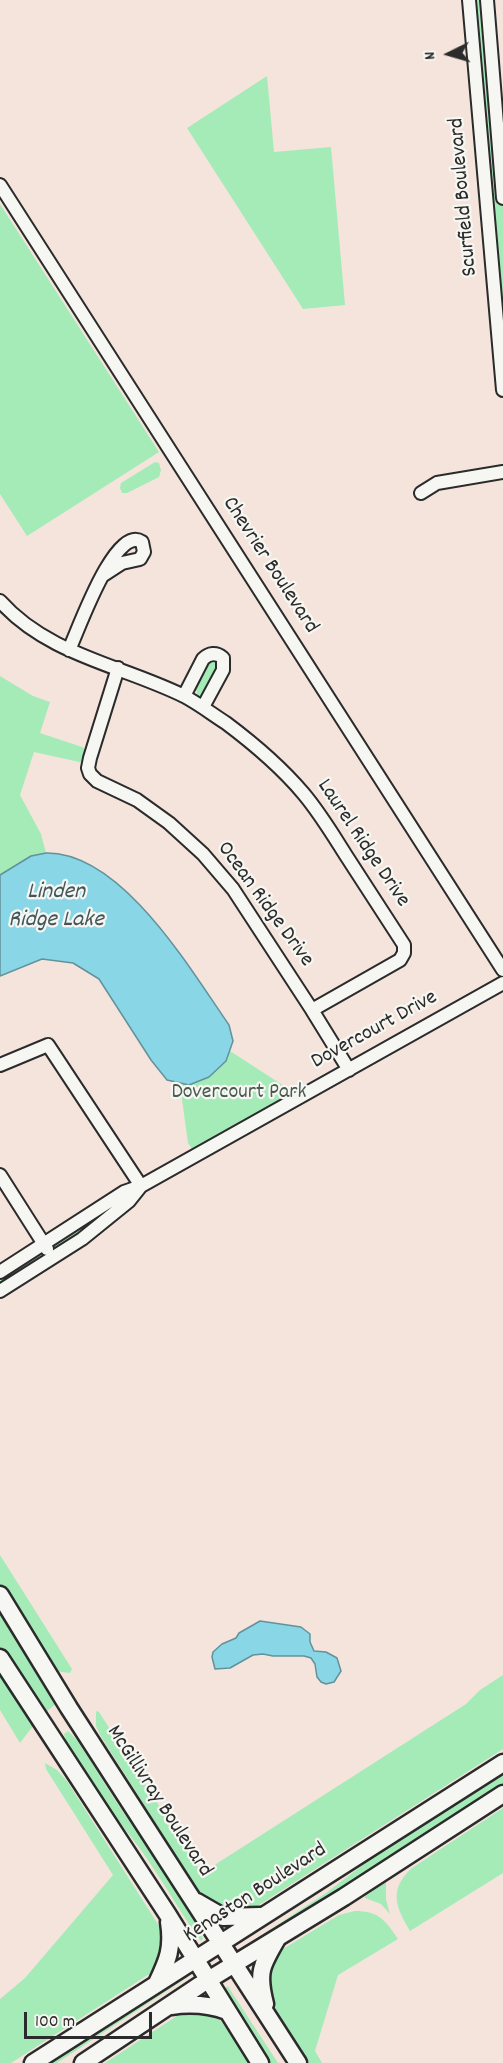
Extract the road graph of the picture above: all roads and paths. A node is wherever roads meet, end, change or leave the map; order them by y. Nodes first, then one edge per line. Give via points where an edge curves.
1 (469, 0) edge
2 (487, 0) edge
3 (0, 185) edge
4 (503, 198) edge
5 (503, 390) edge
6 (503, 472) edge
7 (421, 492) dead end
8 (102, 576) dead end
9 (0, 601) edge
10 (69, 650) junction
11 (118, 668) junction
12 (184, 696) junction
13 (203, 707) junction
14 (503, 970) edge
15 (503, 983) edge
16 (312, 1010) junction
17 (0, 1065) edge
18 (349, 1070) junction
19 (0, 1175) edge
20 (141, 1186) junction
21 (44, 1244) junction
22 (52, 1258) junction
23 (0, 1272) edge
24 (0, 1291) edge
25 (0, 1595) edge
26 (0, 1658) edge
27 (503, 1763) edge
28 (503, 1794) edge
29 (194, 1900) junction
30 (168, 1915) junction
31 (264, 1915) junction
32 (277, 1939) junction
33 (221, 1944) junction
34 (196, 1960) junction
35 (234, 1964) junction
36 (208, 1980) junction
37 (156, 1985) junction
38 (167, 2007) junction
39 (227, 2011) junction
40 (268, 2017) junction
41 (33, 2063) edge
42 (82, 2063) edge
43 (261, 2063) edge
44 (298, 2063) edge

1 - 5 street, Scurfield Boulevard
2 - 4 street, Scurfield Boulevard
3 - 14 street, Chevrier Boulevard
6 - 7 street via 437,483
8 - 10 street
9 - 10 street, Laurel Ridge Drive via 12,615
10 - 11 street, Laurel Ridge Drive
11 - 12 street, Laurel Ridge Drive
11 - 16 street, Ocean Ridge Drive via 90,758 90,774 137,800 203,854 233,889
12 - 13 street, Laurel Ridge Drive
12 - 13 street via 206,655 219,655 223,658 223,670
13 - 16 street, Laurel Ridge Drive via 260,750 304,794 404,945 400,960
15 - 18 street, Dovercourt Drive
16 - 18 street, Ocean Ridge Drive
17 - 20 street via 48,1045
18 - 20 street, Dovercourt Drive
19 - 21 street
20 - 21 street, Dovercourt Drive via 124,1191
20 - 22 street, Dovercourt Drive via 129,1201
21 - 22 street
21 - 23 street, Dovercourt Drive
22 - 24 street, Dovercourt Drive
25 - 29 main road, McGillivray Boulevard
26 - 30 main road
27 - 31 main road, Kenaston Boulevard
28 - 32 main road, Kenaston Boulevard
29 - 31 main road via 224,1917
29 - 33 main road, McGillivray Boulevard
30 - 34 main road
30 - 37 main road via 170,1955
31 - 33 main road, Kenaston Boulevard
32 - 35 main road, Kenaston Boulevard
32 - 40 main road via 261,1972
33 - 34 main road, Kenaston Boulevard
33 - 35 main road, McGillivray Boulevard
34 - 36 main road
34 - 37 main road, Kenaston Boulevard
35 - 36 main road, Kenaston Boulevard
35 - 40 main road, McGillivray Boulevard
36 - 38 main road, Kenaston Boulevard
36 - 39 main road
37 - 41 main road, Kenaston Boulevard
38 - 39 main road via 204,2004
38 - 42 main road, Kenaston Boulevard
39 - 43 main road
40 - 44 main road, McGillivray Boulevard

